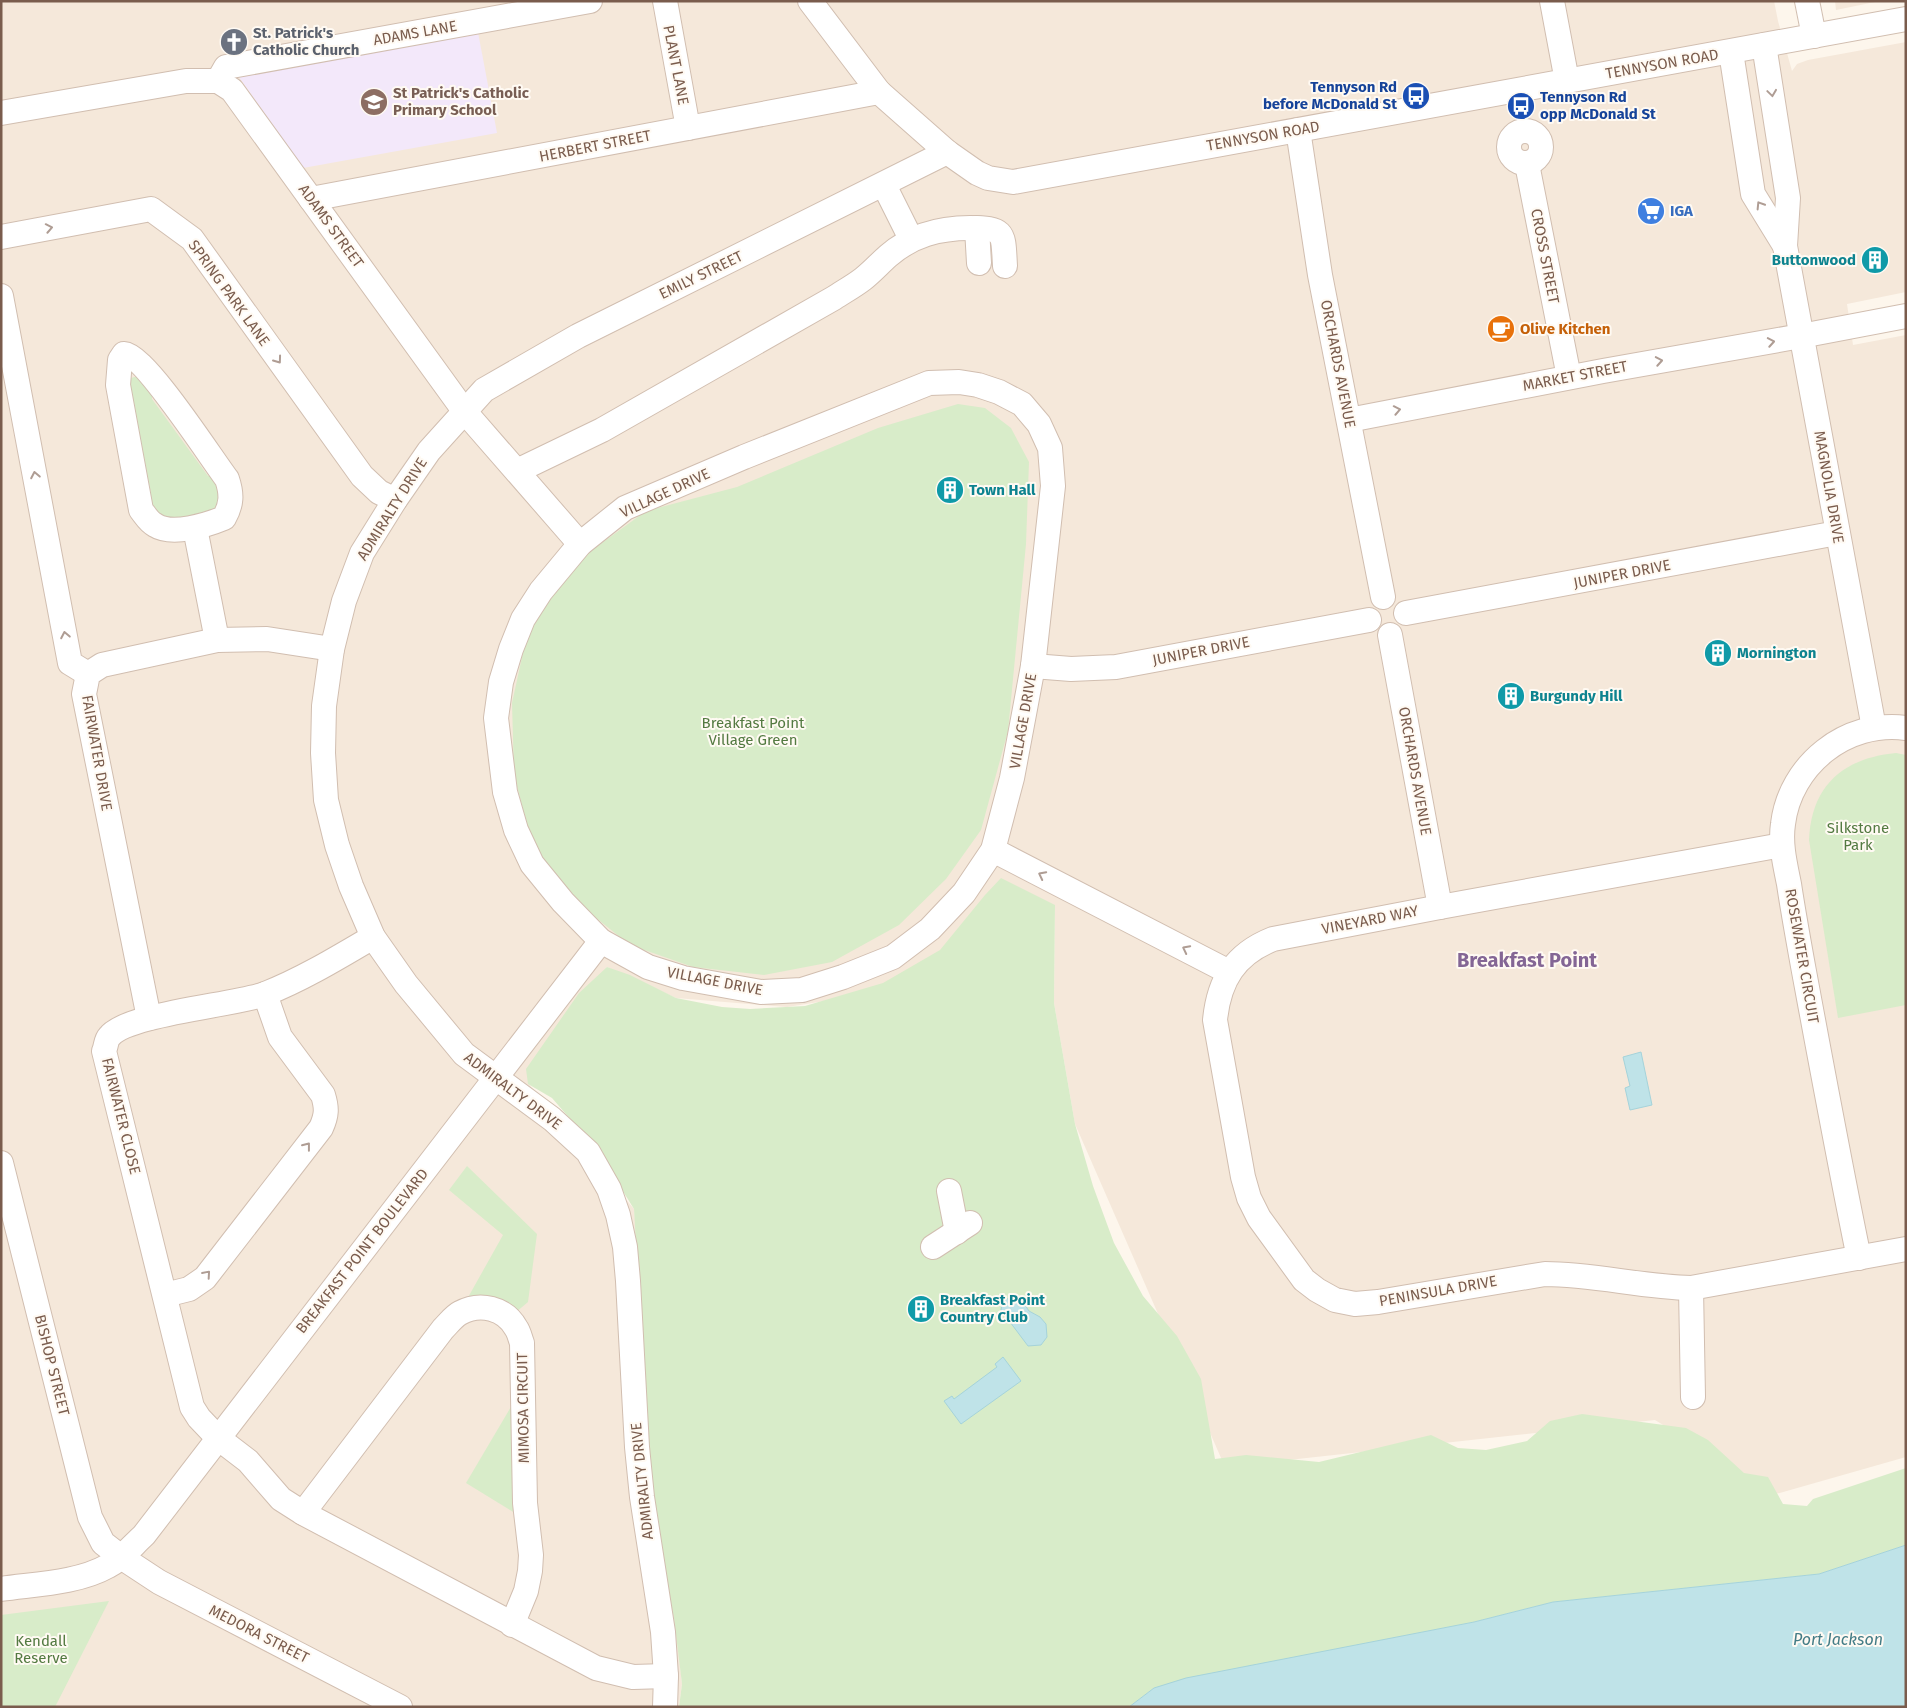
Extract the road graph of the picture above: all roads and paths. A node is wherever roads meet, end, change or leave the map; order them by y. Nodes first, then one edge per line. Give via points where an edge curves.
1 (590, 1) edge
2 (665, 1) edge
3 (810, 1) edge
4 (1552, 1) edge
5 (1807, 1) edge
6 (1906, 19) edge
7 (1814, 36) junction
8 (1764, 45) junction
9 (1730, 52) junction
10 (218, 81) junction
11 (1566, 82) junction
12 (879, 92) junction
13 (1, 113) edge
14 (688, 128) junction
15 (1298, 130) junction
16 (946, 152) junction
17 (1527, 164) dead end
18 (884, 185) junction
19 (311, 199) junction
20 (977, 228) junction
21 (1, 237) edge
22 (911, 239) junction
23 (1785, 246) junction
24 (979, 263) dead end
25 (1005, 266) dead end
26 (1, 296) edge
27 (1906, 316) edge
28 (1801, 336) junction
29 (1569, 377) junction
30 (465, 412) junction
31 (1349, 420) junction
32 (517, 472) junction
33 (395, 500) junction
34 (195, 528) junction
35 (1837, 533) junction
36 (580, 544) junction
37 (1383, 597) junction
38 (1406, 613) junction
39 (1369, 620) junction
40 (1390, 635) junction
41 (217, 640) junction
42 (332, 649) junction
43 (1033, 666) junction
44 (88, 674) junction
45 (1874, 728) junction
46 (1906, 728) edge
47 (1782, 845) junction
48 (993, 850) junction
49 (1440, 907) junction
50 (373, 937) junction
51 (601, 940) junction
52 (1229, 972) junction
53 (265, 994) junction
54 (149, 1018) junction
55 (494, 1078) junction
56 (1, 1163) edge
57 (949, 1191) dead end
58 (933, 1248) dead end
59 (1906, 1250) edge
60 (1859, 1258) junction
61 (1691, 1288) junction
62 (165, 1295) junction
63 (1693, 1397) dead end
64 (218, 1438) junction
65 (303, 1513) junction
66 (121, 1557) junction
67 (1, 1589) edge
68 (512, 1625) junction
69 (666, 1676) junction
70 (400, 1707) edge
71 (665, 1707) edge

1 - 10 street, ADAMS LANE via 226,67
2 - 14 street, PLANT LANE
3 - 12 street, TENNYSON ROAD
4 - 11 street
5 - 7 street
6 - 7 street, TENNYSON ROAD
7 - 8 street, TENNYSON ROAD
8 - 9 street, TENNYSON ROAD
8 -> 23 street, MAGNOLIA DRIVE via 1788,198
9 - 11 street, TENNYSON ROAD
23 -> 9 street, MAGNOLIA DRIVE via 1753,194
10 - 13 street via 186,81
10 - 19 street, ADAMS STREET via 232,90
11 - 15 street, TENNYSON ROAD
12 - 14 street, HERBERT STREET
12 - 16 street, TENNYSON ROAD
14 - 19 street, HERBERT STREET
15 - 16 street, TENNYSON ROAD via 1013,182 988,178
15 - 31 street, ORCHARDS AVENUE via 1320,275
16 - 18 street, EMILY STREET
17 - 29 street, CROSS STREET
18 - 22 street
18 - 30 street, EMILY STREET via 578,336 484,390
19 - 30 street, ADAMS STREET
20 - 22 street via 943,229
20 - 24 street
20 - 25 street via 997,230 1001,235
21 -> 33 street, SPRING PARK LANE via 151,209 192,240 362,476 379,492
22 - 32 street via 863,279 834,298 602,430
23 - 28 street, MAGNOLIA DRIVE
44 -> 26 street via 70,663
27 - 28 street, MARKET STREET
29 -> 28 street, MARKET STREET
28 - 35 street, MAGNOLIA DRIVE
31 -> 29 street, MARKET STREET
30 - 32 street, ADAMS STREET
30 - 33 street, ADMIRALTY DRIVE via 429,451
31 - 37 street, ORCHARDS AVENUE
32 - 36 street, ADAMS STREET
33 - 42 street, ADMIRALTY DRIVE via 362,553 344,601
34 - 34 street via 155,526 141,510 118,385 119,366 124,354 133,357 152,375 226,479 231,499 224,518
34 - 41 street
35 - 38 street, JUNIPER DRIVE
35 - 45 street, MAGNOLIA DRIVE
36 - 43 street, VILLAGE DRIVE via 625,508 911,390 929,383 978,385 1022,404 1039,424 1050,448 1053,486
36 - 51 street, VILLAGE DRIVE via 523,618 501,682 496,718 505,792 516,830 532,864 563,902
37 - 38 street via 1396,598
37 - 39 street via 1373,603
38 - 40 street via 1401,630
39 - 40 street via 1374,630
39 - 43 street, JUNIPER DRIVE via 1116,667 1071,670
40 - 49 street, ORCHARDS AVENUE
41 - 42 street, FAIRWATER DRIVE via 296,642
41 - 44 street, FAIRWATER DRIVE via 102,665
42 - 50 street, ADMIRALTY DRIVE via 324,706 326,800 345,870
43 - 48 street, VILLAGE DRIVE via 1012,778
44 - 54 street, FAIRWATER DRIVE via 84,694
45 - 46 street, ROSEWATER CIRCUIT
45 - 47 street, ROSEWATER CIRCUIT via 1837,742 1805,770 1786,805
47 - 49 street, VINEYARD WAY
47 - 60 street, ROSEWATER CIRCUIT
48 - 51 street, VILLAGE DRIVE via 964,893 930,930 893,957 802,990 762,992 683,978 648,967
52 -> 48 street
49 - 52 street, VINEYARD WAY via 1273,939 1250,951
50 - 53 street, FAIRWATER CLOSE
50 - 55 street, ADMIRALTY DRIVE via 406,984 464,1054
51 - 55 street, BREAKFAST POINT BOULEVARD
52 - 61 street, PENINSULA DRIVE via 1217,1000 1215,1020 1243,1177 1259,1218 1304,1280 1317,1290 1335,1300 1363,1303 1545,1274 1572,1274
53 - 54 street, FAIRWATER CLOSE
62 -> 53 street via 189,1289 205,1278 321,1128 326,1117 323,1095 280,1037
54 - 62 street, FAIRWATER CLOSE via 119,1029 109,1037 104,1051
55 - 64 street, BREAKFAST POINT BOULEVARD
55 - 69 street, ADMIRALTY DRIVE via 552,1119 588,1152 609,1189 618,1215 628,1281 642,1497 663,1632
56 - 66 street, BISHOP STREET via 90,1517 103,1543
57 - 58 street via 963,1228
59 - 60 street, PENINSULA DRIVE
60 - 61 street, PENINSULA DRIVE
61 - 63 street
62 - 64 street, FAIRWATER CLOSE via 192,1406
64 - 65 street via 248,1461 281,1498
64 - 66 street, BREAKFAST POINT BOULEVARD via 144,1535
65 - 68 street
65 - 68 street, MIMOSA CIRCUIT via 443,1330 460,1313 479,1307 493,1309 506,1316 522,1342 525,1503 531,1554 526,1591
66 - 67 street, BREAKFAST POINT BOULEVARD via 89,1575
66 - 70 street, MEDORA STREET via 159,1582
68 - 69 street via 596,1668 633,1677
69 - 71 street, ADMIRALTY DRIVE

